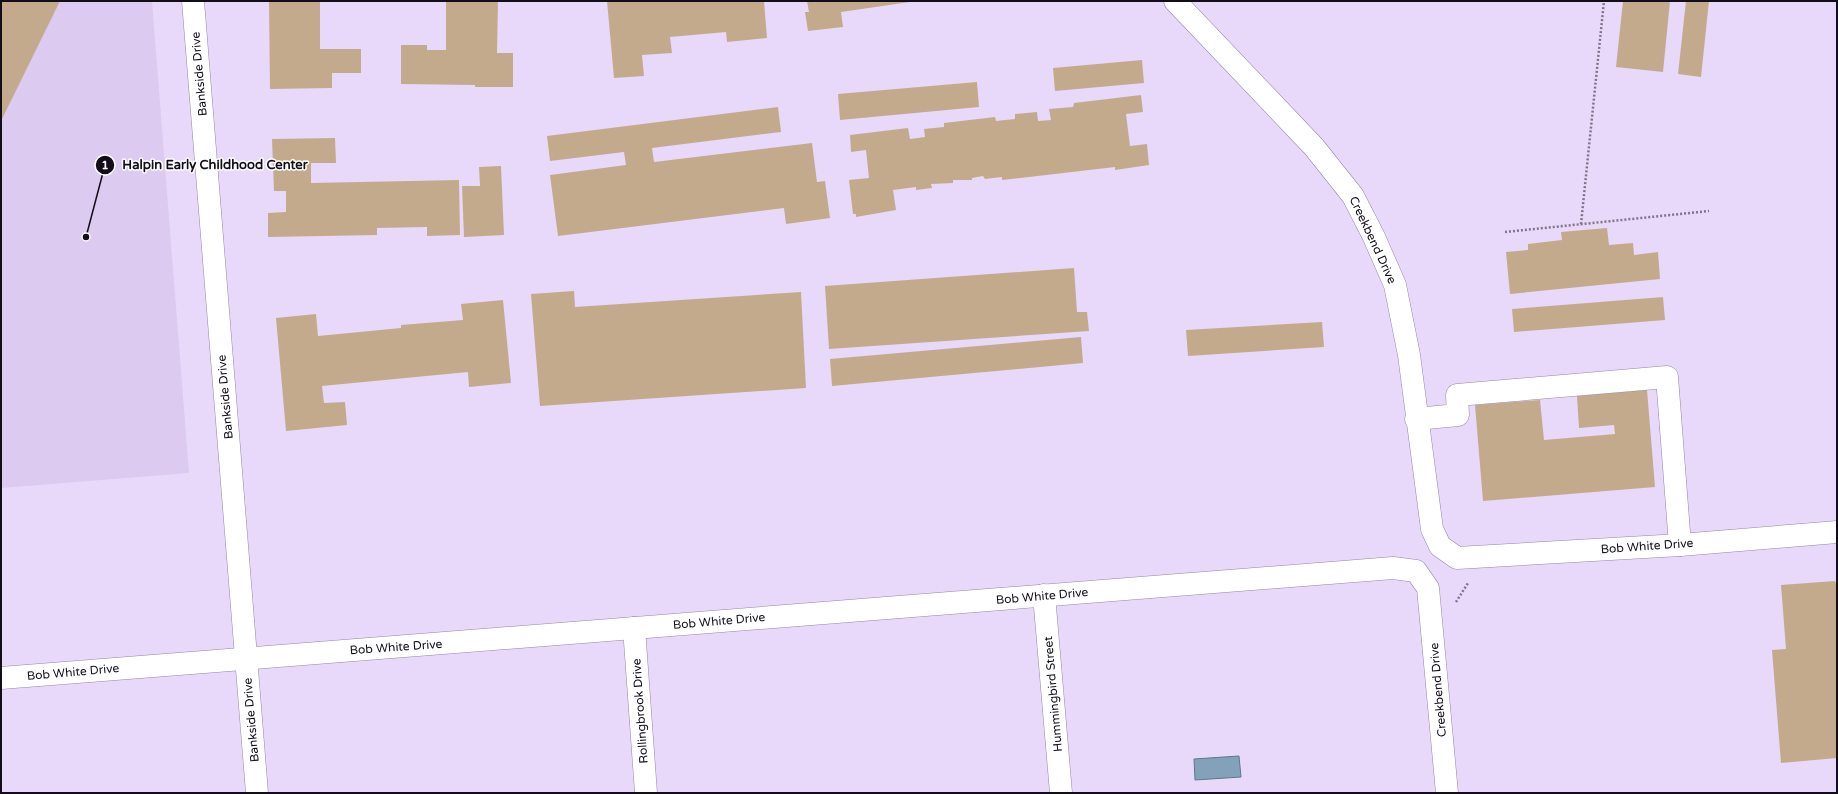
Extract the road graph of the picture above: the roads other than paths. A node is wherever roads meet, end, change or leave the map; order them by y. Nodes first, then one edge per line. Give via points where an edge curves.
1 (193, 1) edge
2 (1175, 1) edge
3 (1416, 419) junction
4 (1837, 532) edge
5 (1680, 545) junction
6 (1466, 557) joint
7 (1428, 588) joint
8 (1044, 595) junction
9 (634, 628) junction
10 (246, 659) junction
11 (1, 678) edge
12 (257, 793) edge
13 (646, 793) edge
14 (1061, 793) edge
15 (1447, 793) edge

1 - 10 street, Bankside Drive
2 - 3 street, Creekbend Drive via 1314,147 1353,196 1395,285 1409,354
3 - 5 street via 1458,415 1457,396 1667,378
3 - 6 street, Creekbend Drive via 1432,529 1440,546
4 - 5 street, Bob White Drive
5 - 6 street, Bob White Drive
7 - 8 street, Bob White Drive via 1416,571 1393,568
7 - 15 street, Creekbend Drive
8 - 9 street, Bob White Drive
8 - 14 street, Hummingbird Street
9 - 10 street, Bob White Drive
9 - 13 street, Rollingbrook Drive
10 - 11 street, Bob White Drive
10 - 12 street, Bankside Drive

